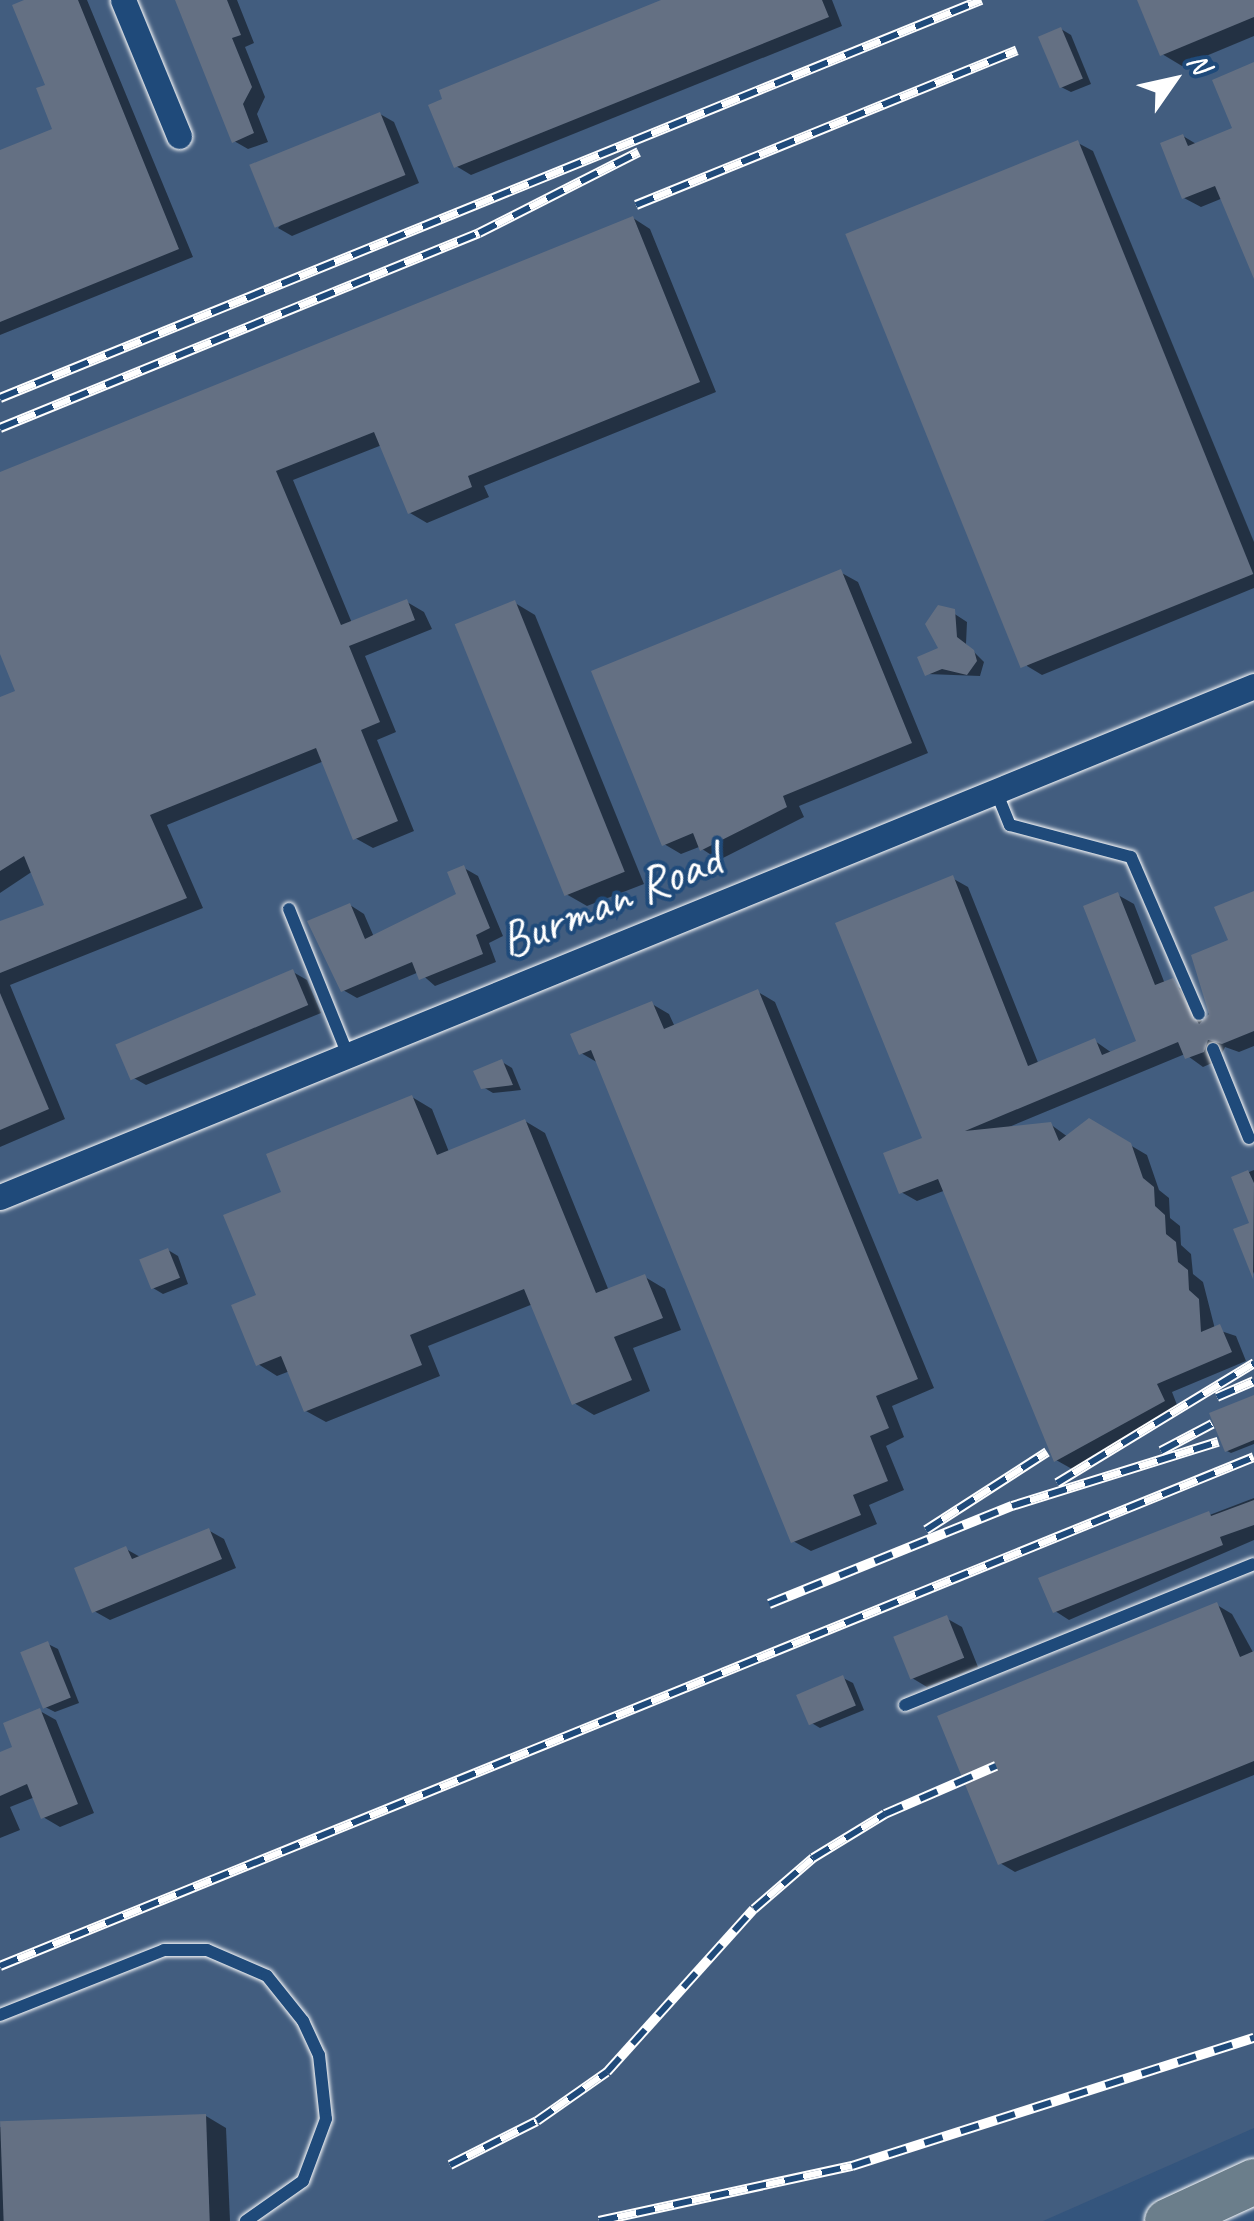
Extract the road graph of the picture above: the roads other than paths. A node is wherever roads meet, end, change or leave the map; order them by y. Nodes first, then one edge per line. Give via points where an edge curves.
1 (123, 0) edge
2 (179, 136) dead end
3 (1254, 686) edge
4 (996, 791) junction
5 (288, 910) dead end
6 (1199, 1014) dead end
7 (1213, 1049) dead end
8 (348, 1055) junction
9 (1249, 1138) dead end
10 (0, 1197) edge
11 (1254, 1564) edge
12 (905, 1706) dead end
13 (0, 2015) edge
14 (1254, 2181) edge
15 (246, 2221) edge
16 (1167, 2221) edge

1 - 2 street
3 - 4 street, Burman Road
4 - 6 lane via 1010,826 1132,857
4 - 8 street, Burman Road
5 - 8 lane
7 - 9 lane
8 - 10 street, Burman Road
11 - 12 lane
13 - 15 lane via 164,1950 218,1952 267,1976 303,2021 319,2055 326,2119 303,2180
14 - 16 highway

